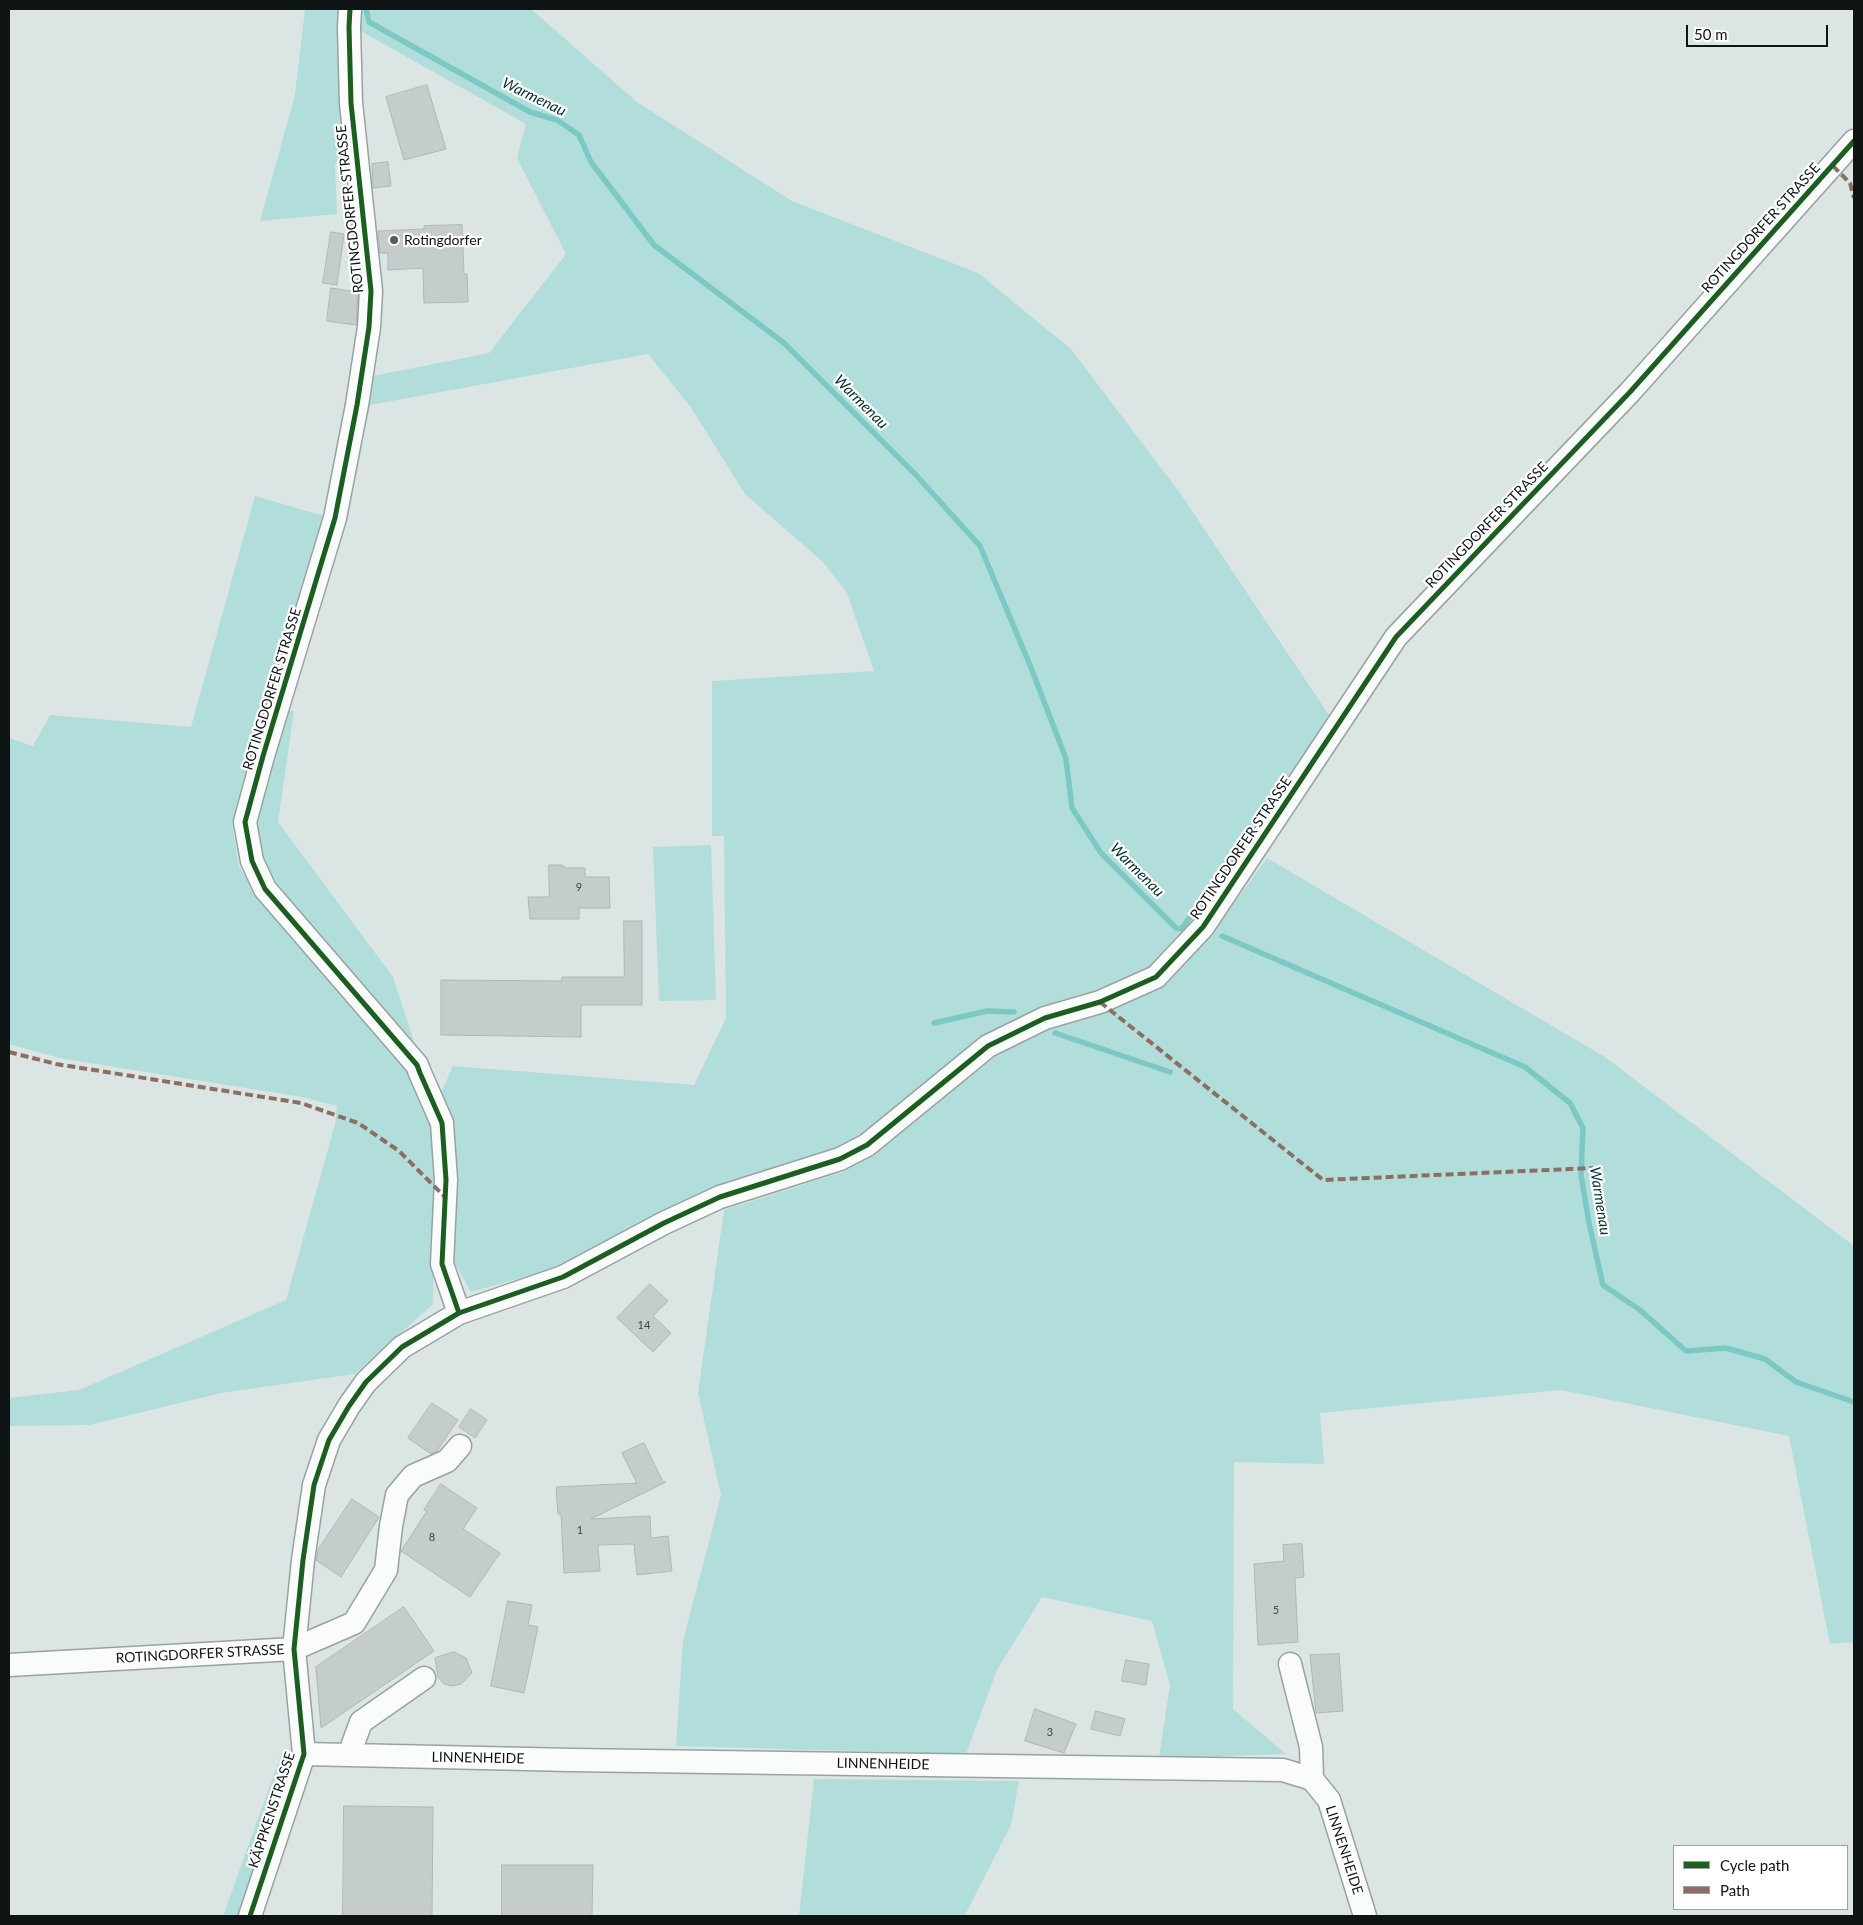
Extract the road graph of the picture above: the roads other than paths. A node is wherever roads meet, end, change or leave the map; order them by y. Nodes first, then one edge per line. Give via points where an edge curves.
1 (350, 9) edge
2 (1854, 141) edge
3 (459, 1313) junction
4 (460, 1446) dead end
5 (294, 1649) junction
6 (1290, 1664) dead end
7 (9, 1665) edge
8 (424, 1678) dead end
9 (304, 1754) junction
10 (349, 1755) junction
11 (1312, 1780) junction
12 (250, 1916) edge
13 (1365, 1916) edge

1 - 3 street, ROTINGDORFER STRASSE via 351,103 371,291 369,327 335,518 245,822 252,861 266,889 416,1066 442,1123 446,1180 442,1264
2 - 3 street, ROTINGDORFER STRASSE via 1630,392 1396,637 1203,927 1156,977 1100,1002 1045,1018 988,1046 867,1145 840,1159 720,1197 563,1277
3 - 5 street, ROTINGDORFER STRASSE via 402,1347 366,1382 330,1440 314,1485
4 - 5 street via 446,1461 412,1476 397,1495 386,1570 354,1623
5 - 7 street, ROTINGDORFER STRASSE
5 - 9 street, KÄPPKENSTRASSE
6 - 11 street via 1311,1748
8 - 10 street via 360,1722
9 - 10 street, LINNENHEIDE
9 - 12 street, KÄPPKENSTRASSE
10 - 11 street, LINNENHEIDE via 1283,1770
11 - 13 street, LINNENHEIDE via 1328,1800

